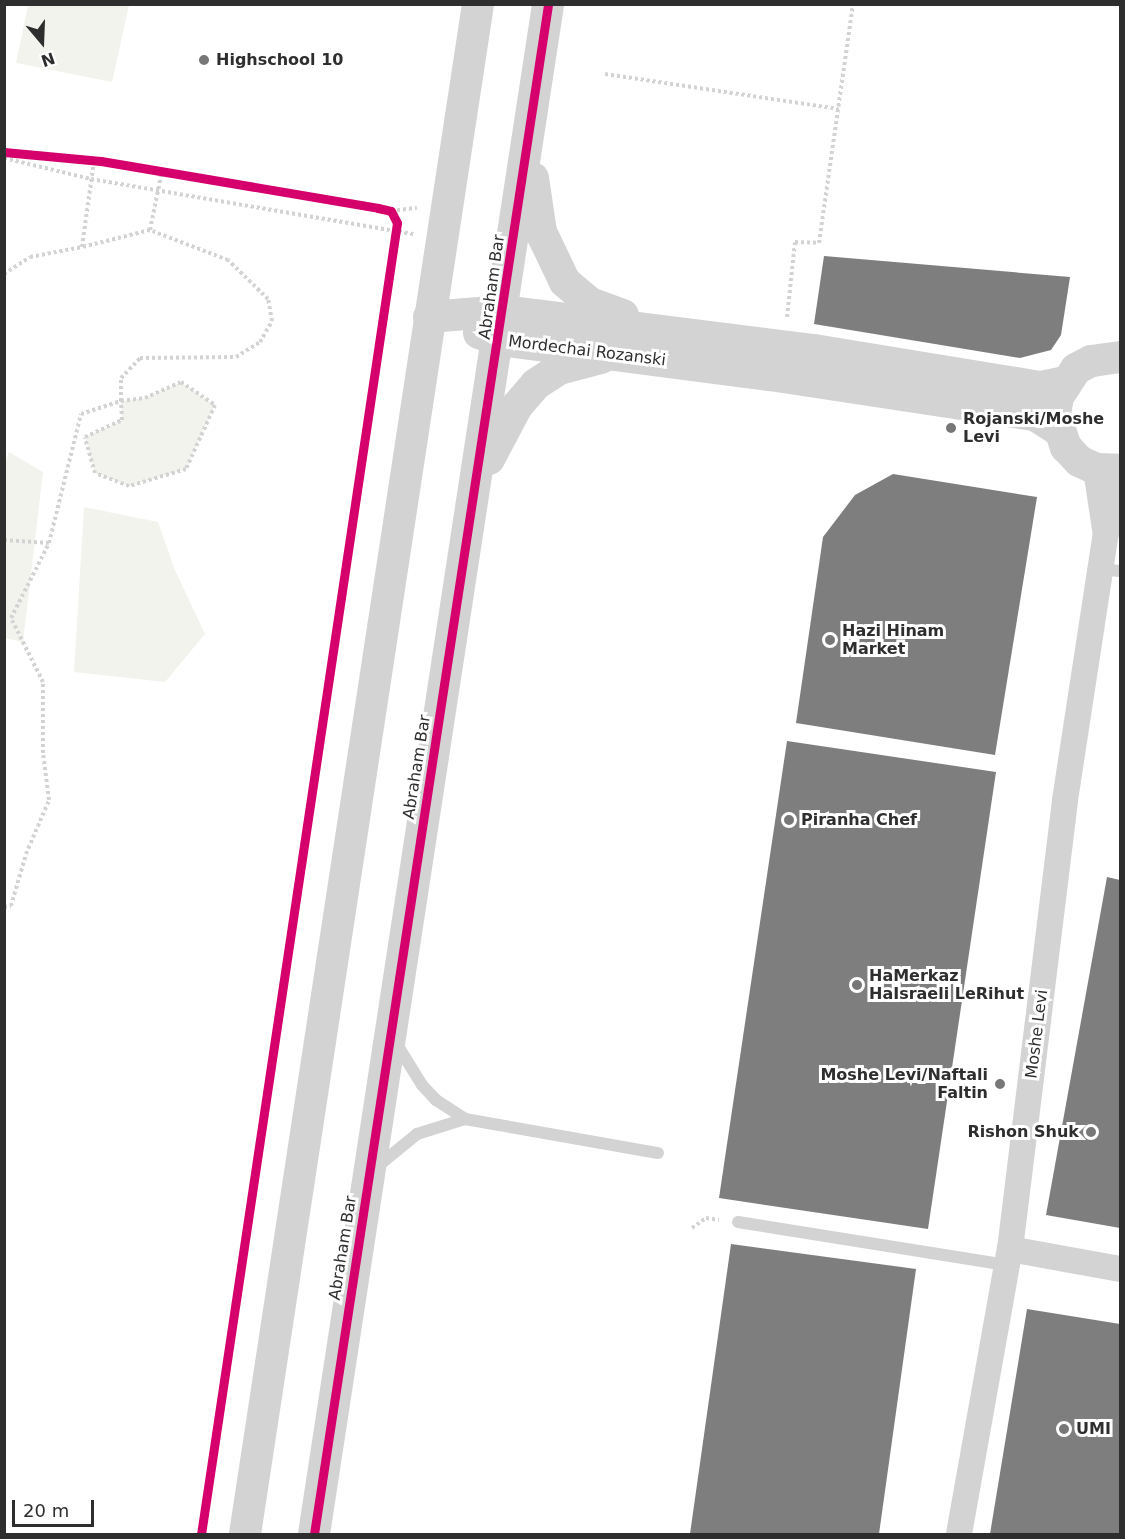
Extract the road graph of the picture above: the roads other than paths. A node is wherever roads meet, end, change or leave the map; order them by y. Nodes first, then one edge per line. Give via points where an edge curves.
1 (478, 4) edge
2 (548, 4) edge
3 (528, 142) junction
4 (429, 317) junction
5 (501, 326) junction
6 (675, 333) junction
7 (627, 355) junction
8 (1120, 357) edge
9 (1065, 382) junction
10 (1058, 430) junction
11 (1108, 469) edge
12 (476, 484) junction
13 (1120, 493) edge
14 (1106, 533) junction
15 (1110, 570) edge
16 (393, 1024) junction
17 (465, 1119) junction
18 (658, 1153) dead end
19 (365, 1202) junction
20 (738, 1222) road end
21 (1009, 1257) junction
22 (1120, 1269) edge
23 (245, 1534) edge
24 (314, 1534) edge
25 (959, 1534) edge

1 - 4 street
2 - 3 street, Abraham Bar
3 - 5 street, Abraham Bar
3 - 6 street via 541,232 565,282 590,303
4 - 5 street, Mordechai Rozanski
4 - 23 street
5 - 6 street, Mordechai Rozanski
5 - 7 street, Mordechai Rozanski
5 - 12 street, Abraham Bar
6 - 9 street, Mordechai Rozanski via 784,346 1041,387
7 - 10 street, Mordechai Rozanski via 1035,415
7 - 12 street via 585,360 559,369 536,384 517,406
8 - 9 street via 1091,361
9 - 10 street via 1056,405
10 - 11 street via 1079,460
11 - 14 street, Moshe Levi
12 - 16 street, Abraham Bar
13 - 14 street, Moshe Levi
14 - 15 street, Moshe Levi
15 - 21 street, Moshe Levi via 1065,800
16 - 17 lane via 406,1064 436,1100
16 - 19 street, Abraham Bar
17 - 18 lane
17 - 19 lane via 417,1134 397,1147 380,1162
19 - 24 street, Abraham Bar
20 - 21 lane
21 - 22 street
21 - 25 street, Moshe Levi

